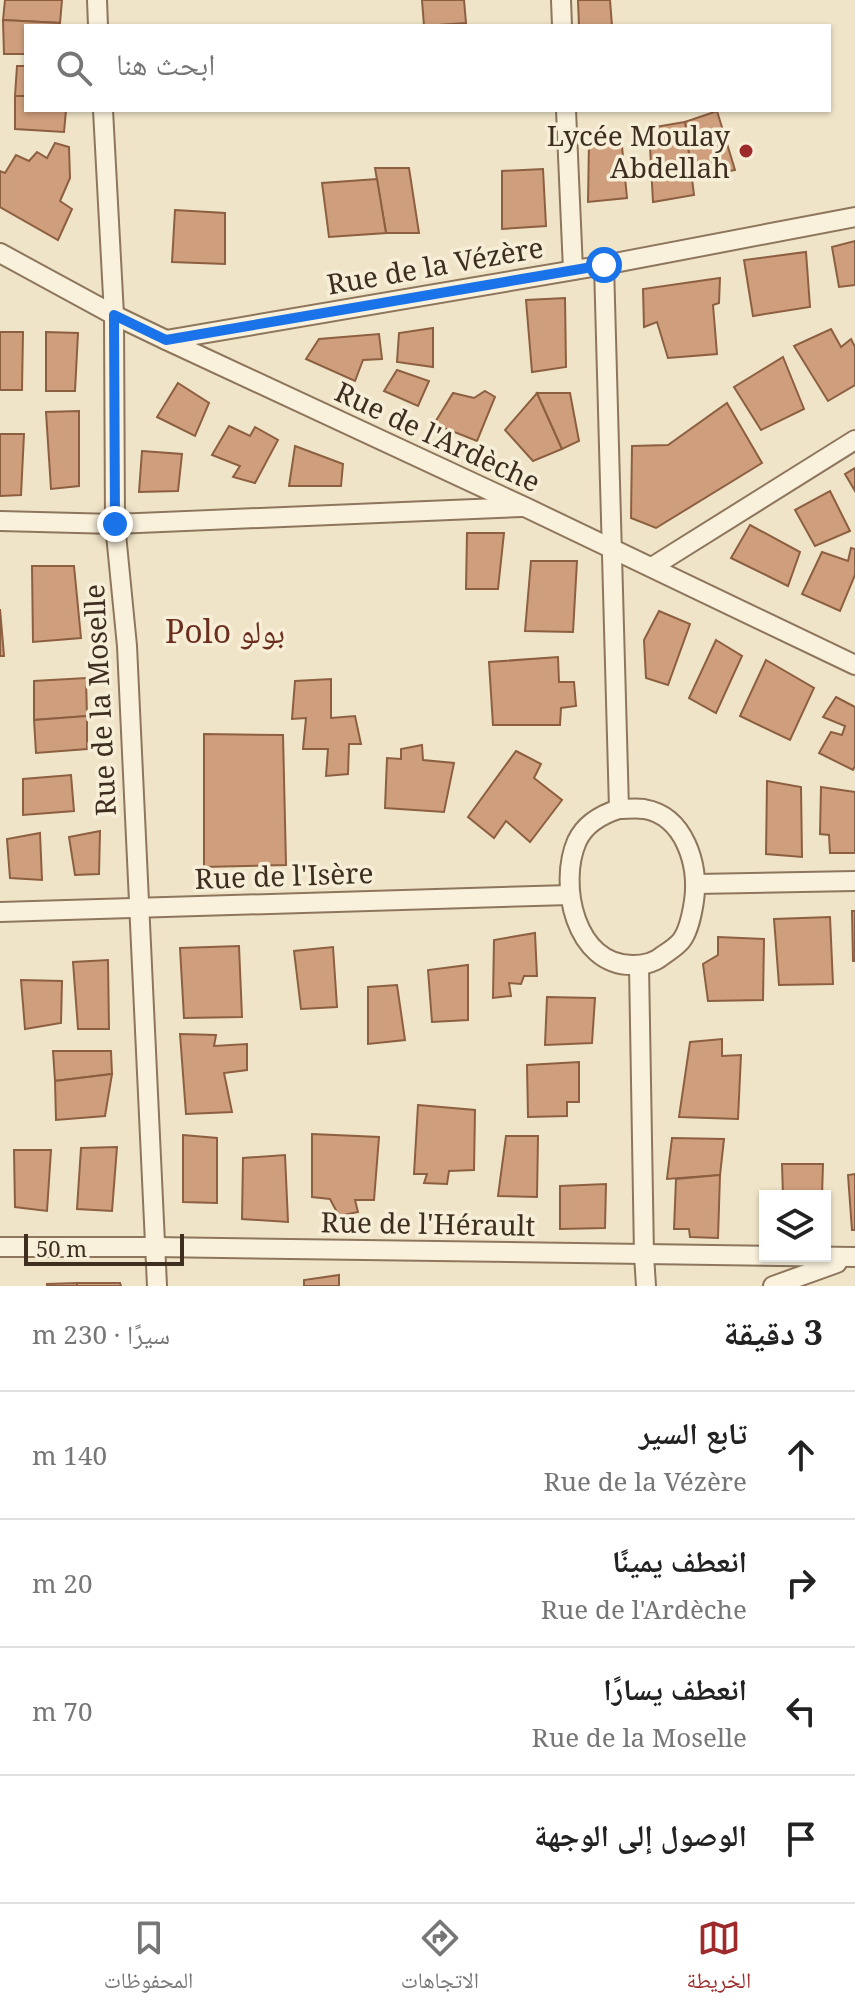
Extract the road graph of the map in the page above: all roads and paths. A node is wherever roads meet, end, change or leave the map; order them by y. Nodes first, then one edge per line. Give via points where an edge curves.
1 (97, 0) edge
2 (561, 0) edge
3 (98, 24) edge
4 (562, 24) edge
5 (103, 112) edge
6 (566, 112) edge
7 (855, 217) edge
8 (0, 253) edge
9 (604, 265) junction
10 (573, 270) junction
11 (114, 315) junction
12 (166, 340) junction
13 (855, 440) edge
14 (525, 507) junction
15 (0, 521) edge
16 (115, 524) junction
17 (613, 550) junction
18 (652, 567) junction
19 (855, 665) edge
20 (619, 809) junction
21 (855, 881) edge
22 (696, 884) junction
23 (570, 895) junction
24 (139, 908) junction
25 (0, 912) edge
26 (639, 965) junction
27 (0, 1247) edge
28 (155, 1247) junction
29 (644, 1255) junction
30 (853, 1258) edge
31 (811, 1279) edge
32 (157, 1286) edge
33 (646, 1286) edge
34 (773, 1286) edge

1 - 3 street
2 - 4 street
5 - 11 street, Rue de la Moselle
6 - 10 street
7 - 9 street, Rue de la Vézère
8 - 11 street, Rue de l'Ardèche
9 - 10 street, Rue de la Vézère
9 - 17 street
10 - 12 street, Rue de la Vézère
11 - 12 street, Rue de l'Ardèche
11 - 16 street, Rue de la Moselle
12 - 14 street, Rue de l'Ardèche
13 - 18 street
14 - 16 street
14 - 17 street, Rue de l'Ardèche
15 - 16 street
16 - 24 street, Rue de la Moselle via 127,646
17 - 18 street, Rue de l'Ardèche
17 - 20 street
18 - 19 street, Rue de l'Ardèche
20 - 22 street via 644,809 679,830
20 - 23 street via 591,823 577,840
21 - 22 street
22 - 26 street via 682,940 657,960
23 - 24 street, Rue de l'Isère
23 - 26 street via 585,940 602,957
24 - 25 street, Rue de l'Isère
24 - 28 street, Rue de la Moselle
26 - 29 street
27 - 28 street, Rue de l'Hérault
28 - 29 street, Rue de l'Hérault
28 - 32 street, Rue de la Moselle
29 - 30 street, Rue de l'Hérault
29 - 33 street
30 - 31 street
31 - 34 street

